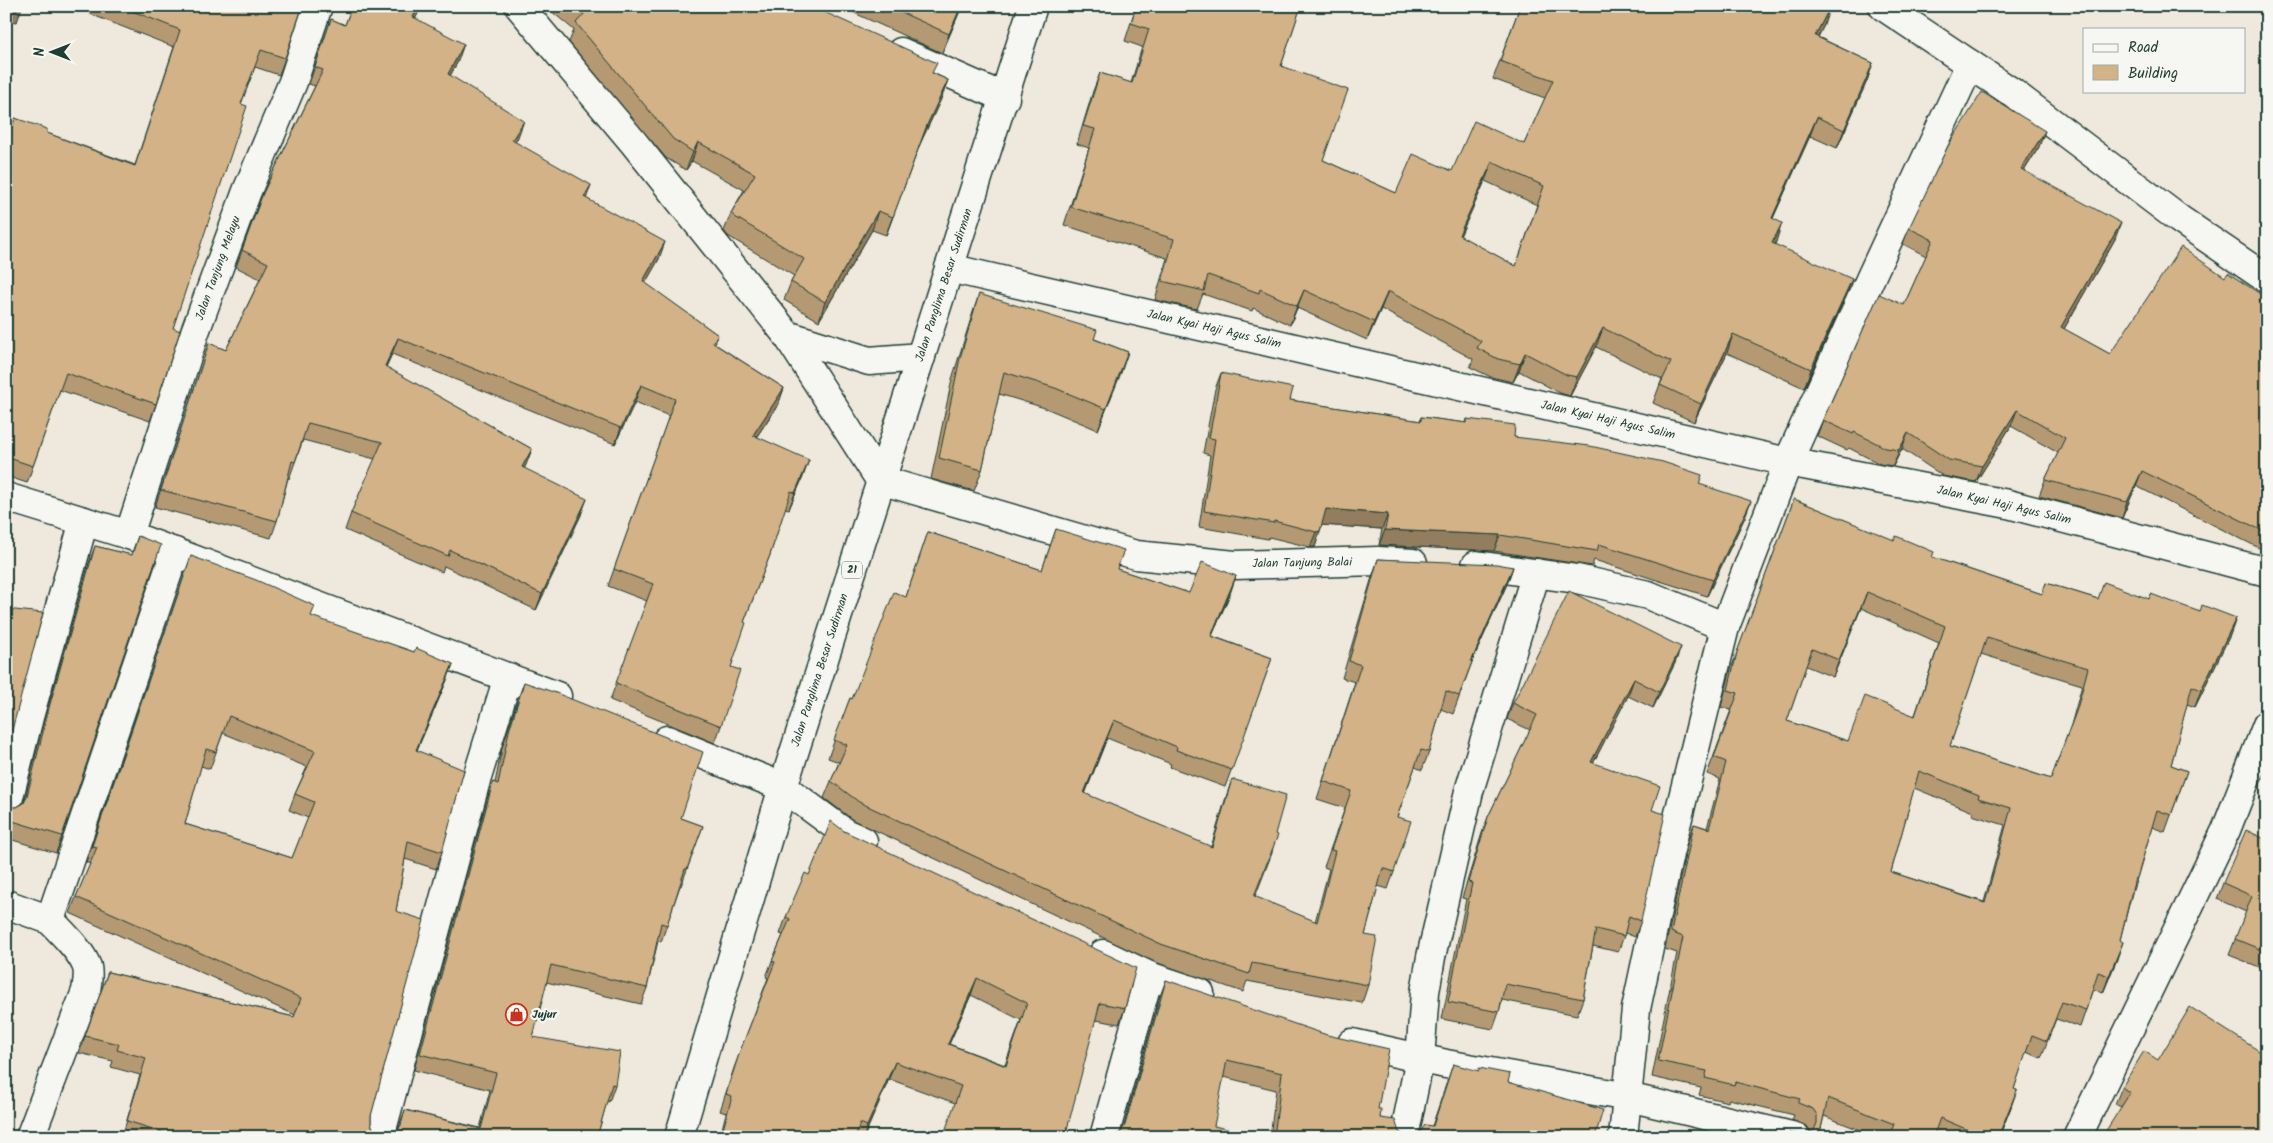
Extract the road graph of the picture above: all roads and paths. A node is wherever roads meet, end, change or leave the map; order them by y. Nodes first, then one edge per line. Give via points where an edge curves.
1 (318, 6) edge
2 (519, 6) edge
3 (1033, 6) edge
4 (1883, 6) edge
5 (880, 42) edge
6 (1970, 64) junction
7 (1005, 98) junction
8 (949, 268) junction
9 (2267, 279) edge
10 (787, 334) junction
11 (921, 357) junction
12 (1788, 462) junction
13 (880, 480) junction
14 (6, 497) edge
15 (84, 521) junction
16 (129, 535) junction
17 (175, 552) junction
18 (2267, 572) edge
19 (1536, 573) junction
20 (1725, 627) junction
21 (508, 677) junction
22 (583, 706) edge
23 (2267, 725) edge
24 (647, 732) edge
25 (783, 787) junction
26 (6, 809) edge
27 (890, 853) edge
28 (6, 904) edge
29 (50, 920) junction
30 (1077, 941) edge
31 (1149, 976) junction
32 (1228, 1002) edge
33 (1326, 1037) edge
34 (1420, 1058) junction
35 (1628, 1097) junction
36 (6, 1133) edge
37 (18, 1137) edge
38 (30, 1137) edge
39 (380, 1137) edge
40 (680, 1137) edge
41 (1104, 1137) edge
42 (1404, 1137) edge
43 (1623, 1137) edge
44 (1796, 1137) edge
45 (2077, 1137) edge

1 - 16 main road, Jalan Tanjung Melayu via 293,82 247,191 195,332
2 - 10 main road
3 - 7 main road, Jalan Panglima Besar Sudirman / 21
4 - 6 main road
5 - 7 main road
6 - 9 main road via 2179,219
6 - 12 main road
7 - 8 main road, Jalan Panglima Besar Sudirman / 21
8 - 11 main road, Jalan Panglima Besar Sudirman / 21
8 - 12 main road, Jalan Kyai Haji Agus Salim
10 - 11 main road via 869,360
10 - 13 main road
11 - 13 main road, Jalan Panglima Besar Sudirman / 21
12 - 18 main road, Jalan Kyai Haji Agus Salim via 2008,504
12 - 20 main road
13 - 19 main road, Jalan Tanjung Balai via 1136,555 1235,565 1378,561 1492,566
13 - 25 main road, Jalan Panglima Besar Sudirman / 21
14 - 15 main road
15 - 16 main road
15 - 26 main road
16 - 17 main road
17 - 21 main road
17 - 29 main road
19 - 20 main road, Jalan Tanjung Balai via 1648,595
19 - 34 main road via 1469,791 1431,957
20 - 35 main road via 1669,854 1636,1009
21 - 22 main road
21 - 39 main road via 463,829
23 - 45 main road via 2226,830
24 - 25 main road
25 - 27 main road via 845,833
25 - 40 main road, Jalan Panglima Besar Sudirman / 21
28 - 29 main road
29 - 38 main road via 73,946 86,967 88,979
30 - 31 main road
31 - 32 main road
31 - 41 main road
33 - 34 main road
34 - 35 main road
34 - 42 main road
35 - 43 main road
35 - 44 main road
36 - 37 main road

